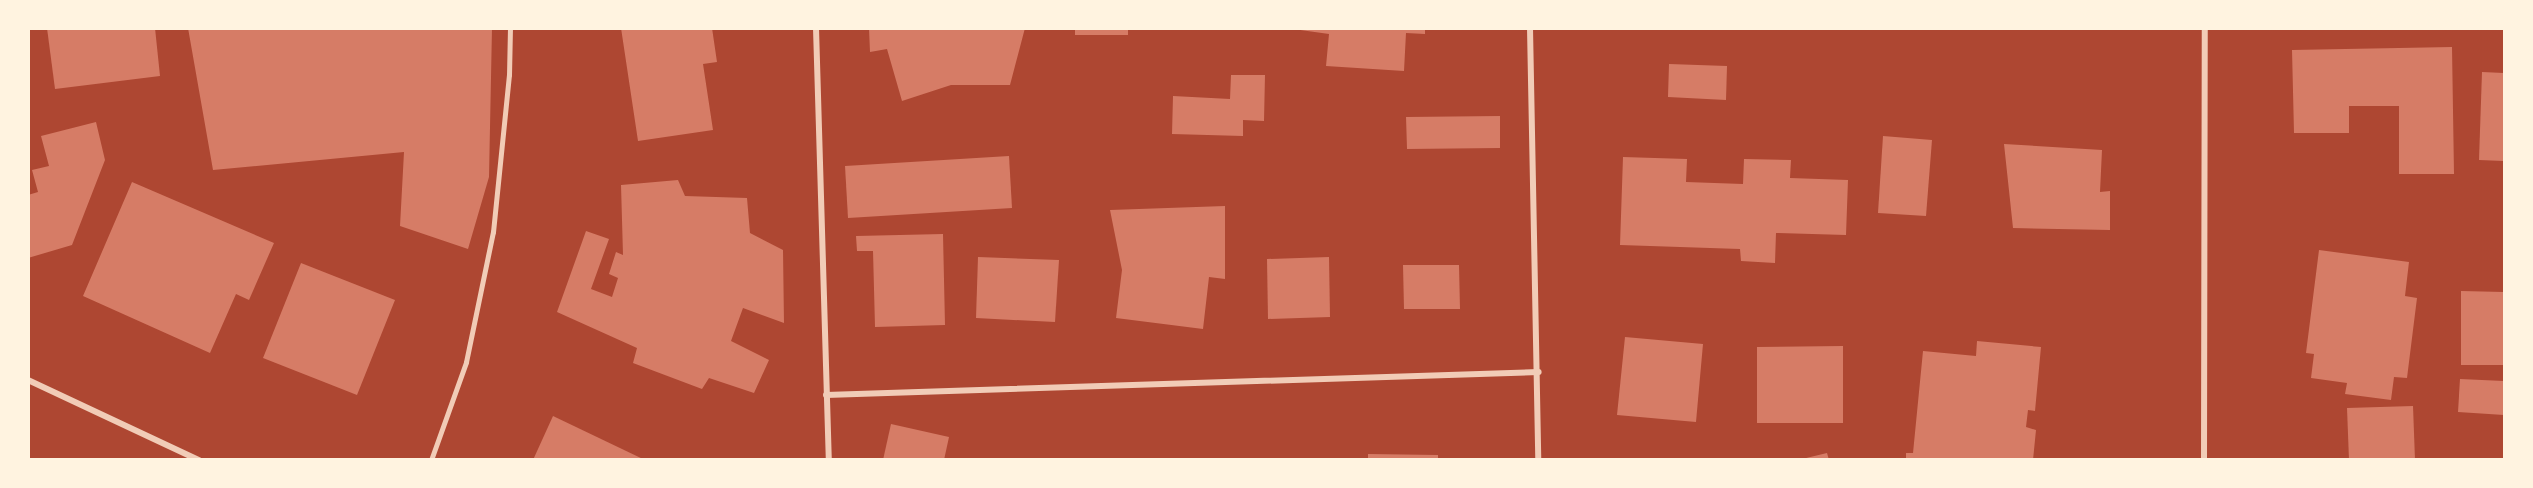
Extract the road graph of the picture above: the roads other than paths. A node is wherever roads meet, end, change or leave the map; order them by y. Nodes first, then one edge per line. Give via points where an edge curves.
1 (510, 28) edge
2 (816, 28) edge
3 (1530, 28) edge
4 (2205, 28) edge
5 (1539, 372) junction
6 (28, 380) edge
7 (826, 395) junction
8 (199, 459) edge
9 (431, 459) edge
10 (829, 459) edge
11 (1538, 459) edge
12 (2204, 459) edge

1 - 9 street via 493,232 466,362
2 - 7 street
3 - 5 street
4 - 12 street
5 - 7 street
5 - 11 street
6 - 8 street
7 - 10 street

